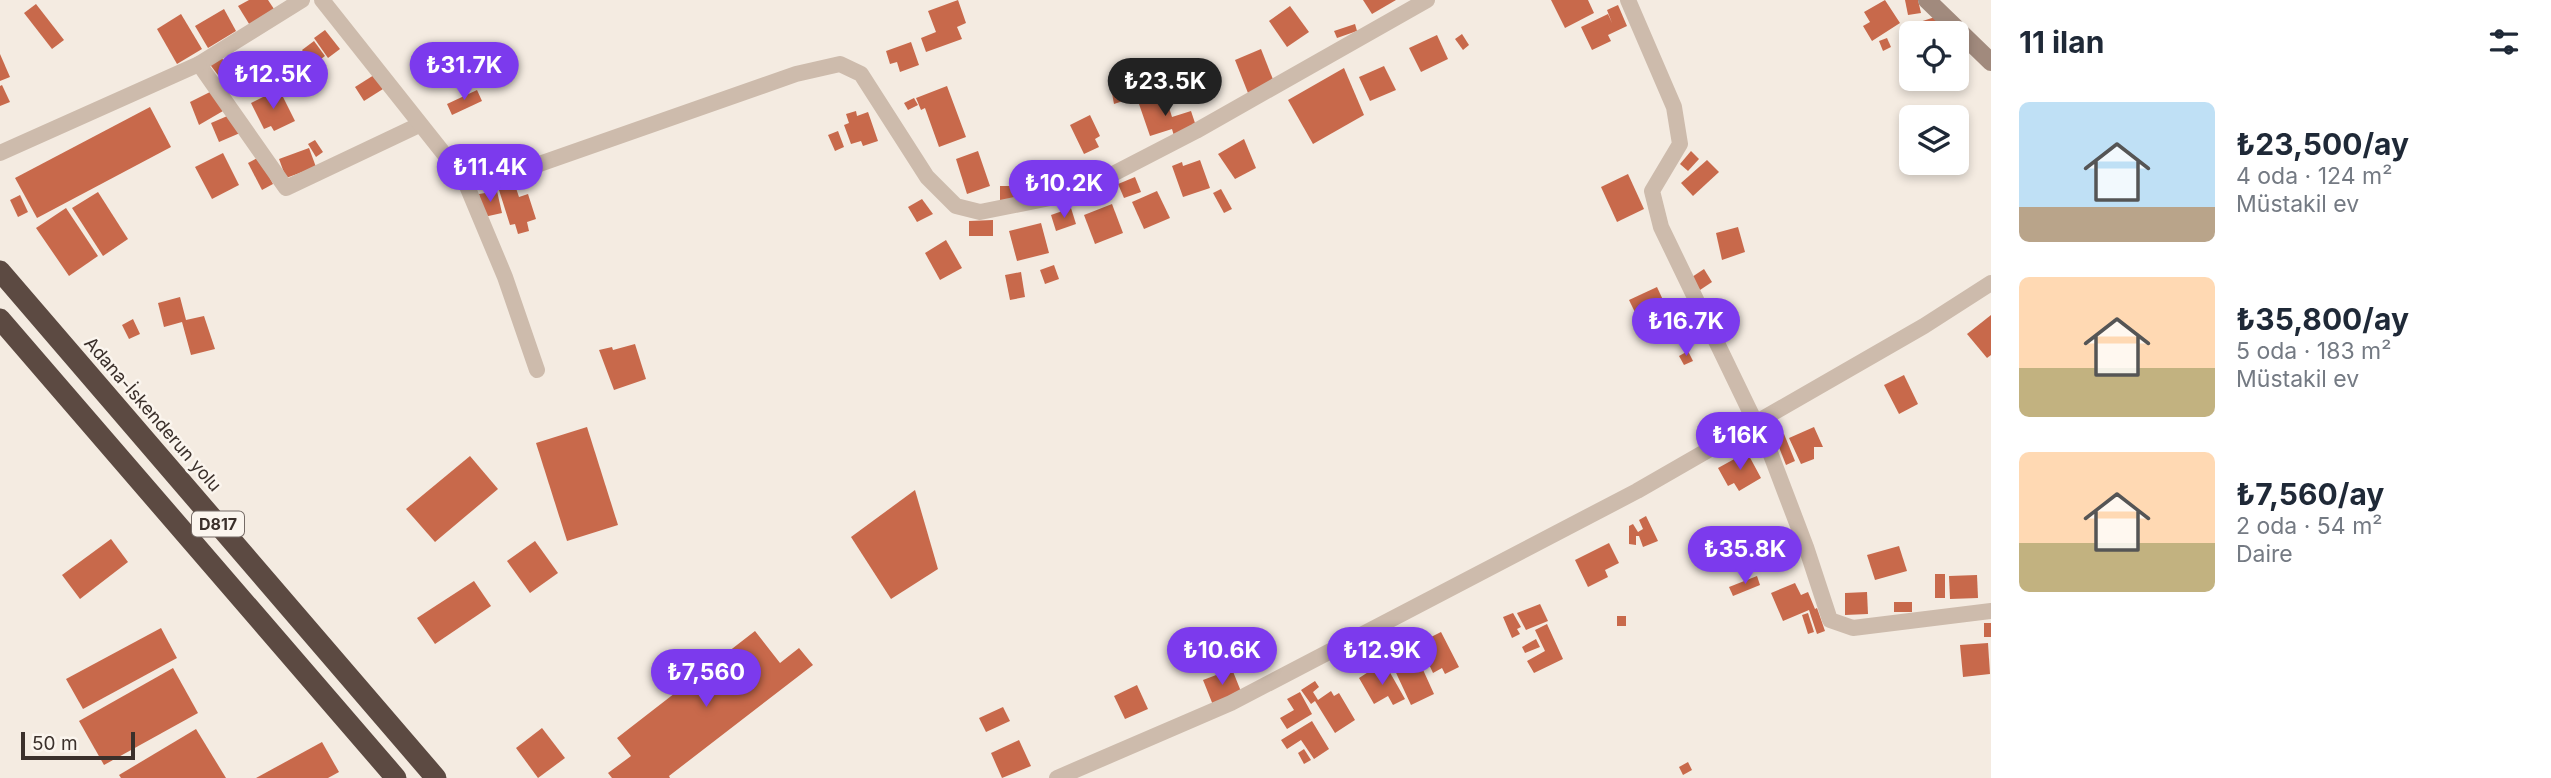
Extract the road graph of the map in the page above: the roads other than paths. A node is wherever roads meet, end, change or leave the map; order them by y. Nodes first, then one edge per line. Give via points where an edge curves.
1 (302, 0) edge
2 (322, 0) edge
3 (1427, 0) edge
4 (1628, 0) edge
5 (1927, 0) edge
6 (1991, 62) edge
7 (199, 64) junction
8 (419, 125) junction
9 (0, 153) edge
10 (464, 179) junction
11 (0, 271) edge
12 (1991, 283) edge
13 (0, 319) edge
14 (537, 370) dead end
15 (1755, 423) junction
16 (1991, 611) edge
17 (396, 778) edge
18 (436, 778) edge
19 (1057, 778) edge

1 - 7 street
2 - 8 street
3 - 10 street via 1109,176 1055,197 980,212 956,206 927,177 861,74 840,64 796,74 494,180
4 - 15 street via 1674,107 1680,144 1652,191 1661,227
5 - 6 street
7 - 8 street via 286,187
7 - 9 street
8 - 10 street
10 - 14 street
11 - 18 highway, Adana-İskenderun yolu / D817
12 - 15 street
13 - 17 highway, D817
15 - 16 street via 1771,455 1830,620 1853,628
15 - 19 street via 1637,491 1231,703

